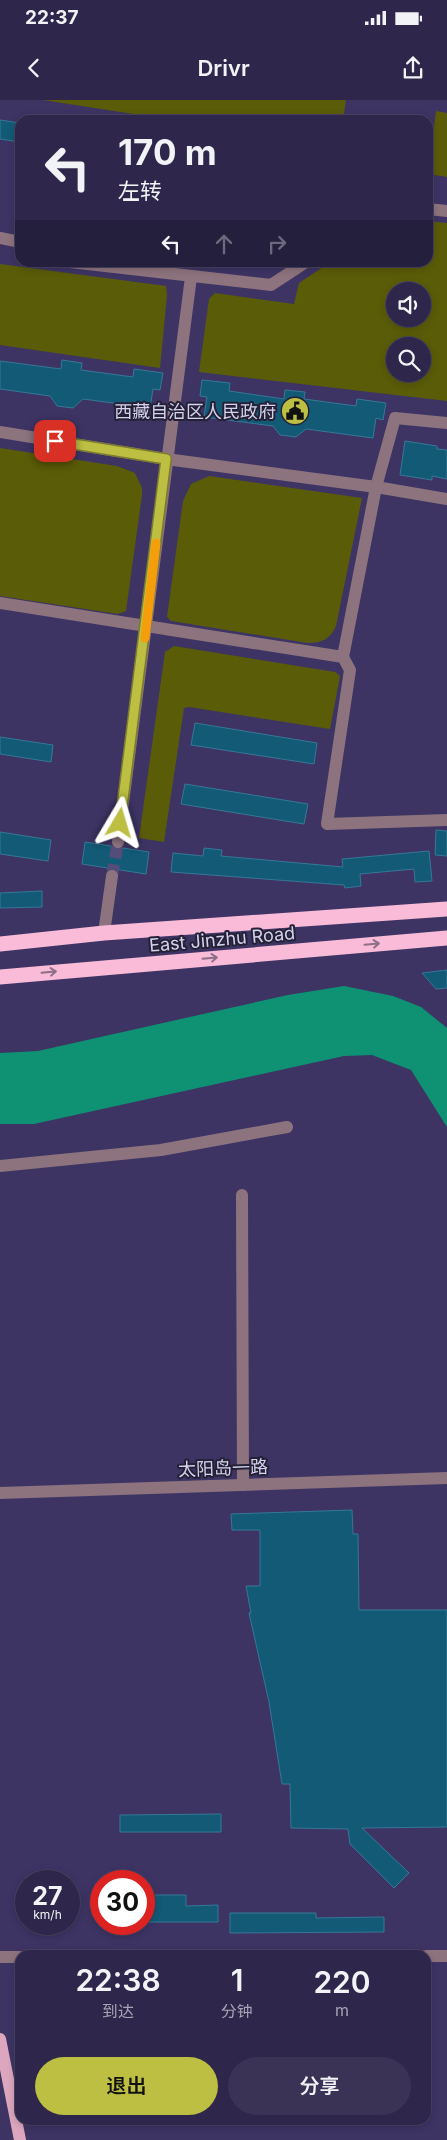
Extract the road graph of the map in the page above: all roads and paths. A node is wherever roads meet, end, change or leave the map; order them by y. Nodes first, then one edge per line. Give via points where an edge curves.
1 (433, 210) edge
2 (447, 211) edge
3 (0, 238) edge
4 (15, 241) edge
5 (111, 267) edge
6 (298, 267) edge
7 (192, 277) junction
8 (447, 423) edge
9 (0, 432) edge
10 (166, 459) junction
11 (376, 488) junction
12 (447, 499) edge
13 (0, 603) edge
14 (146, 627) junction
15 (343, 657) junction
16 (447, 820) edge
17 (118, 842) tunnel mouth
18 (112, 876) tunnel mouth
19 (447, 909) edge
20 (104, 934) junction
21 (447, 938) edge
22 (0, 944) edge
23 (0, 977) edge
24 (287, 1127) dead end
25 (0, 1166) edge
26 (242, 1194) dead end
27 (447, 1478) edge
28 (243, 1485) junction
29 (0, 1493) edge
30 (431, 1956) edge
31 (447, 1956) edge
32 (0, 1957) edge
33 (15, 1957) edge
34 (0, 2039) edge
35 (15, 2115) edge
36 (17, 2125) edge
37 (20, 2140) edge

1 - 2 street
3 - 4 street
5 - 7 street
6 - 7 street via 271,285
7 - 10 street
8 - 11 street via 395,418
9 - 10 street
10 - 11 street
10 - 14 street
11 - 12 street
11 - 15 street
13 - 14 street
14 - 15 street
14 - 17 street
15 - 16 street via 350,670 327,824
18 - 20 street
19 - 20 highway, East Jinzhu Road
20 - 22 highway, East Jinzhu Road
23 -> 21 highway, East Jinzhu Road
24 - 25 street via 161,1150
26 - 28 street
27 - 28 street, 太阳岛一路
28 - 29 street, 太阳岛一路
30 - 31 street
32 - 33 street
34 - 35 main road
36 - 37 main road

